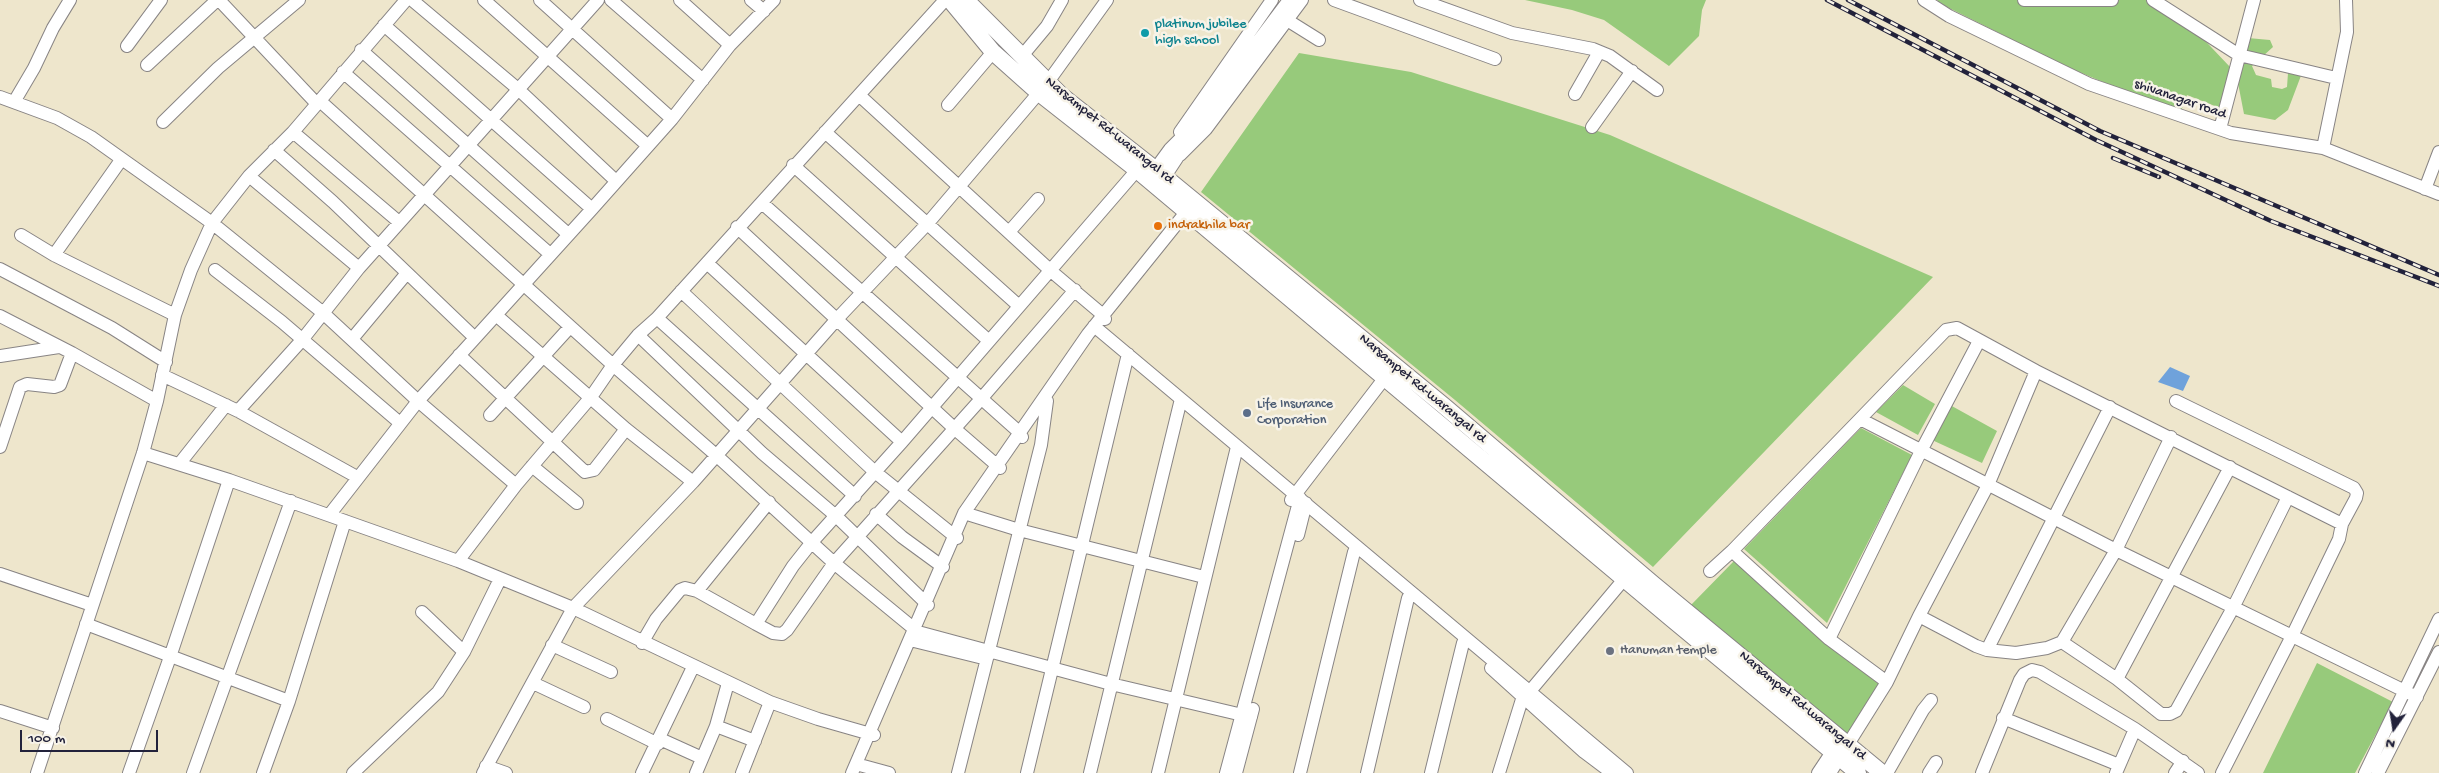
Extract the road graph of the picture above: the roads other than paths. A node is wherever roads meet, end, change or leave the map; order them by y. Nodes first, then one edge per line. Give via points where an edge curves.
1 (70, 0) edge
2 (161, 0) edge
3 (218, 0) edge
4 (299, 0) edge
5 (406, 0) edge
6 (412, 0) edge
7 (484, 0) edge
8 (540, 0) edge
9 (598, 0) edge
10 (611, 0) edge
11 (680, 0) edge
12 (751, 0) edge
13 (774, 0) edge
14 (945, 0) edge
15 (950, 0) edge
16 (966, 0) edge
17 (1062, 0) edge
18 (1107, 0) edge
19 (1272, 0) edge
20 (1289, 0) edge
21 (1302, 0) edge
22 (1334, 0) edge
23 (1420, 0) edge
24 (2024, 0) edge
25 (2112, 0) edge
26 (2152, 0) edge
27 (2254, 0) edge
28 (2346, 0) edge
29 (1930, 2) edge
30 (764, 11) junction
31 (1287, 20) junction
32 (384, 25) junction
33 (572, 28) junction
34 (255, 37) junction
35 (1320, 40) dead end
36 (730, 45) junction
37 (127, 46) dead end
38 (361, 50) junction
39 (993, 52) junction
40 (1599, 52) junction
41 (2239, 55) junction
42 (548, 56) junction
43 (1022, 56) junction
44 (1496, 59) dead end
45 (147, 65) dead end
46 (1632, 71) junction
47 (343, 72) junction
48 (2336, 78) junction
49 (702, 80) junction
50 (1043, 87) junction
51 (518, 89) junction
52 (1657, 90) dead end
53 (1575, 94) dead end
54 (859, 95) junction
55 (0, 97) edge
56 (14, 102) junction
57 (318, 103) junction
58 (948, 105) dead end
59 (491, 118) junction
60 (672, 119) junction
61 (163, 122) dead end
62 (1592, 127) dead end
63 (2220, 129) junction
64 (293, 132) junction
65 (825, 132) junction
66 (648, 146) junction
67 (469, 147) junction
68 (2323, 148) junction
69 (274, 150) junction
70 (1175, 152) junction
71 (2439, 152) edge
72 (121, 160) junction
73 (450, 165) junction
74 (793, 165) junction
75 (249, 176) junction
76 (1153, 176) junction
77 (616, 180) junction
78 (959, 186) junction
79 (2425, 189) junction
80 (424, 194) junction
81 (2439, 194) edge
82 (1038, 200) dead end
83 (762, 203) junction
84 (592, 209) junction
85 (1188, 213) junction
86 (399, 222) junction
87 (212, 223) junction
88 (928, 223) junction
89 (737, 228) junction
90 (1009, 232) junction
91 (568, 234) junction
92 (21, 235) dead end
93 (379, 246) junction
94 (550, 254) junction
95 (54, 255) junction
96 (895, 257) junction
97 (707, 263) junction
98 (359, 268) junction
99 (0, 269) edge
100 (214, 270) dead end
101 (1051, 271) junction
102 (407, 273) junction
103 (523, 283) junction
104 (1075, 290) junction
105 (682, 291) junction
106 (863, 292) junction
107 (1018, 306) junction
108 (322, 312) junction
109 (175, 315) junction
110 (496, 315) junction
111 (0, 316) edge
112 (658, 318) junction
113 (837, 319) junction
114 (1097, 326) junction
115 (570, 327) junction
116 (638, 335) junction
117 (474, 337) junction
118 (352, 339) junction
119 (302, 340) junction
120 (989, 340) junction
121 (1979, 341) junction
122 (59, 347) junction
123 (72, 353) junction
124 (459, 355) junction
125 (806, 355) junction
126 (0, 356) edge
127 (543, 356) junction
128 (1127, 358) junction
129 (166, 362) junction
130 (613, 365) junction
131 (2036, 371) junction
132 (1390, 372) junction
133 (162, 375) junction
134 (957, 378) junction
135 (780, 383) junction
136 (591, 397) junction
137 (507, 398) junction
138 (981, 400) junction
139 (157, 401) junction
140 (418, 401) junction
141 (1047, 401) junction
142 (2176, 401) dead end
143 (1180, 403) junction
144 (226, 405) junction
145 (933, 406) junction
146 (2110, 407) junction
147 (758, 408) junction
148 (238, 411) junction
149 (490, 415) dead end
150 (1860, 419) junction
151 (400, 423) junction
152 (626, 429) junction
153 (955, 429) junction
154 (739, 430) junction
155 (1020, 435) junction
156 (2171, 437) junction
157 (552, 442) junction
158 (902, 442) junction
159 (0, 447) edge
160 (1236, 450) junction
161 (1921, 451) junction
162 (143, 453) junction
163 (717, 456) junction
164 (180, 464) junction
165 (532, 466) junction
166 (999, 466) junction
167 (2230, 467) junction
168 (875, 472) junction
169 (358, 477) junction
170 (229, 480) junction
171 (693, 482) junction
172 (516, 485) junction
173 (1988, 485) junction
174 (899, 491) junction
175 (855, 496) junction
176 (2288, 497) junction
177 (291, 501) junction
178 (769, 502) junction
179 (1299, 502) junction
180 (577, 504) dead end
181 (966, 513) junction
182 (330, 514) junction
183 (876, 514) junction
184 (836, 516) junction
185 (2055, 519) junction
186 (345, 521) junction
187 (2342, 524) junction
188 (1019, 530) junction
189 (856, 537) junction
190 (955, 537) junction
191 (812, 542) junction
192 (1081, 545) junction
193 (2116, 550) junction
194 (1732, 551) junction
195 (1354, 552) junction
196 (458, 561) junction
197 (1142, 562) junction
198 (834, 563) junction
199 (942, 566) junction
200 (1710, 571) dead end
201 (0, 574) edge
202 (1204, 577) junction
203 (2173, 577) junction
204 (1625, 578) junction
205 (500, 580) junction
206 (697, 591) junction
207 (1408, 598) junction
208 (927, 604) junction
209 (92, 605) junction
210 (2234, 606) junction
211 (573, 608) junction
212 (422, 612) dead end
213 (1919, 616) junction
214 (2439, 619) edge
215 (86, 624) junction
216 (756, 624) junction
217 (2293, 634) junction
218 (914, 636) junction
219 (1829, 639) junction
220 (2062, 642) junction
221 (642, 643) junction
222 (1464, 643) junction
223 (552, 646) junction
224 (1987, 650) junction
225 (464, 652) junction
226 (984, 654) junction
227 (2438, 656) edge
228 (170, 657) junction
229 (693, 667) junction
230 (1049, 671) junction
231 (611, 672) dead end
232 (227, 678) junction
233 (2117, 679) junction
234 (1887, 682) junction
235 (532, 683) junction
236 (728, 684) junction
237 (1112, 688) junction
238 (1524, 693) junction
239 (2411, 694) junction
240 (1931, 700) dead end
241 (289, 701) junction
242 (770, 702) junction
243 (1178, 703) junction
244 (584, 707) dead end
245 (0, 711) edge
246 (2003, 718) junction
247 (1246, 719) junction
248 (607, 720) dead end
249 (716, 726) junction
250 (53, 728) junction
251 (2135, 730) junction
252 (872, 734) junction
253 (659, 741) junction
254 (755, 741) junction
255 (1840, 748) junction
256 (702, 758) junction
257 (2183, 761) junction
258 (1936, 762) dead end
259 (485, 769) edge
260 (2117, 769) edge
261 (856, 770) edge
262 (36, 773) edge
263 (129, 773) edge
264 (193, 773) edge
265 (263, 773) edge
266 (354, 773) edge
267 (506, 773) edge
268 (642, 773) edge
269 (696, 773) edge
270 (742, 773) edge
271 (889, 773) edge
272 (950, 773) edge
273 (958, 773) edge
274 (1020, 773) edge
275 (1027, 773) edge
276 (1090, 773) edge
277 (1096, 773) edge
278 (1158, 773) edge
279 (1165, 773) edge
280 (1226, 773) edge
281 (1236, 773) edge
282 (1300, 773) edge
283 (1367, 773) edge
284 (1431, 773) edge
285 (1493, 773) edge
286 (1499, 773) edge
287 (1612, 773) edge
288 (1627, 773) edge
289 (1818, 773) edge
290 (1830, 773) edge
291 (1858, 773) edge
292 (1882, 773) edge
293 (1887, 773) edge
294 (1929, 773) edge
295 (1982, 773) edge
296 (2175, 773) edge
297 (2198, 773) edge
298 (2222, 773) edge
299 (2365, 773) edge
300 (2378, 773) edge

1 - 56 street
2 - 37 street
3 - 34 street
3 - 45 street
4 - 34 street
5 - 32 street
6 - 51 street
7 - 42 street
8 - 33 street
9 - 33 street
10 - 49 street
11 - 36 street
12 - 30 street
13 - 30 street
14 - 54 street
15 - 39 main road, Narsampet Rd-warangal rd
16 - 43 main road, Narsampet Rd-warangal rd
17 - 43 street via 1047,26
18 - 50 street
19 - 70 street via 1191,113
20 - 70 street
21 - 31 street
22 - 44 street
23 - 40 street via 1512,33 1576,44
24 - 25 street
26 - 41 street
27 - 41 street
28 - 48 street via 2347,32
29 - 63 street, shivanagar road via 1949,16 2089,84
30 - 36 street
31 - 35 street
31 - 70 street via 1206,129
32 - 38 street
32 - 59 street
33 - 42 street
33 - 60 street
34 - 57 street
34 - 61 street
36 - 49 street
38 - 47 street
38 - 67 street
39 - 50 main road, Narsampet Rd-warangal rd
39 - 58 street
40 - 46 street
40 - 53 street
41 - 48 street
41 - 63 street
42 - 51 street
42 - 66 street
43 - 50 main road, Narsampet Rd-warangal rd
46 - 52 street
46 - 62 street
47 - 57 street
47 - 73 street
48 - 68 street
49 - 60 street
50 - 76 main road, Narsampet Rd-warangal rd
50 - 78 street
51 - 59 street
51 - 77 street
54 - 65 street
54 - 78 street
55 - 56 street
56 - 72 street via 69,125
57 - 64 street
57 - 80 street
59 - 67 street
59 - 84 street
60 - 66 street
63 - 68 street, shivanagar road
64 - 69 street
64 - 86 street
65 - 74 street
65 - 88 street
66 - 77 street
67 - 73 street
67 - 91 street
68 - 79 street, shivanagar road
69 - 75 street
69 - 93 street
70 - 76 street
71 - 79 street
72 - 87 street
72 - 95 street
73 - 80 street
73 - 94 street
74 - 83 street
74 - 96 street
75 - 87 street
75 - 98 street
76 - 85 main road, Narsampet Rd-warangal rd
76 - 101 street
76 - 132 main road, Narsampet Rd-warangal rd
77 - 84 street
78 - 88 street
78 - 90 street
79 - 81 street, shivanagar road
80 - 86 street
80 - 103 street
82 - 90 street
83 - 89 street
83 - 106 street
84 - 91 street
85 - 114 street
85 - 132 main road, Narsampet Rd-warangal rd
86 - 93 street
87 - 108 street
87 - 109 street
88 - 96 street
88 - 107 street
89 - 97 street
89 - 113 street
90 - 101 street
91 - 94 street
92 - 95 street
93 - 98 street
93 - 102 street
94 - 103 street
95 - 109 street
96 - 106 street
96 - 120 street
97 - 105 street
97 - 125 street
98 - 108 street
99 - 129 street via 112,328
100 - 119 street
101 - 104 street
101 - 107 street
102 - 117 street
102 - 118 street
103 - 110 street
103 - 115 street
104 - 114 street
104 - 138 street
105 - 112 street
105 - 135 street
106 - 113 street
106 - 134 street
107 - 120 street
108 - 118 street
108 - 119 street
109 - 129 street
110 - 117 street
110 - 127 street
111 - 122 street
112 - 116 street
112 - 147 street
113 - 125 street
113 - 145 street
114 - 128 street
114 - 141 street
114 - 155 street
115 - 127 street
115 - 130 street
116 - 130 street
116 - 154 street
117 - 124 street
118 - 140 street
119 - 148 street
119 - 151 street
120 - 134 street
121 - 131 street
121 - 150 street via 1956,328 1946,330
121 - 161 street
122 - 123 street
122 - 126 street
123 - 139 street
123 - 159 street via 60,385 27,384 20,387
124 - 137 street
124 - 140 street
125 - 135 street
125 - 158 street
127 - 136 street
127 - 137 street
128 - 143 street
128 - 192 street
129 - 133 street
130 - 136 street
130 - 163 street
131 - 146 street
131 - 173 street
132 - 179 street
132 - 204 main road, Narsampet Rd-warangal rd
132 - 255 main road, Narsampet Rd-warangal rd via 1652,583
133 - 139 street
133 - 144 street
134 - 138 street
134 - 145 street
135 - 147 street
135 - 168 street
136 - 152 street
136 - 157 street
137 - 149 street
137 - 157 street
138 - 153 street
138 - 155 street
139 - 162 street
140 - 151 street
140 - 172 street
141 - 155 street
141 - 188 street via 1041,445
142 - 187 street via 2354,488 2356,498
143 - 160 street
143 - 197 street
144 - 148 street
144 - 164 street
145 - 153 street
145 - 158 street
146 - 156 street
146 - 185 street
147 - 154 street
147 - 175 street
148 - 169 street
150 - 161 street
150 - 194 street
151 - 169 street
152 - 157 street via 594,470 588,473
152 - 171 street
153 - 166 street
153 - 174 street
154 - 163 street
154 - 184 street
155 - 166 street
156 - 167 street
156 - 193 street
157 - 165 street
158 - 168 street
160 - 179 street
160 - 202 street
161 - 173 street
161 - 219 street
162 - 164 street
162 - 209 street
163 - 171 street
163 - 178 street
164 - 170 street
165 - 172 street
165 - 180 street
166 - 181 street
167 - 176 street
167 - 203 street
168 - 174 street
168 - 175 street
169 - 182 street
170 - 177 street
170 - 228 street
171 - 211 street
172 - 196 street
173 - 185 street
173 - 213 street
174 - 183 street
174 - 190 street
175 - 184 street
176 - 187 street
176 - 210 street
177 - 182 street
177 - 232 street
178 - 191 street
178 - 206 street
179 - 195 street
179 - 238 street
179 - 247 street
181 - 188 street
181 - 190 street
182 - 186 street
183 - 189 street
183 - 199 street
184 - 189 street
184 - 191 street
185 - 193 street
185 - 224 street
186 - 196 street
186 - 241 street
187 - 217 street via 2339,539
188 - 192 street
188 - 226 street
189 - 198 street
189 - 208 street
190 - 199 street
191 - 198 street
191 - 216 street
192 - 197 street
192 - 230 street
193 - 203 street
193 - 220 street
194 - 200 street
194 - 219 street
195 - 207 street
195 - 282 street
196 - 205 street
197 - 202 street
197 - 237 street
198 - 216 street via 782,634 772,633
198 - 218 street
199 - 208 street
201 - 209 street
202 - 243 street
203 - 210 street
203 - 233 street
204 - 238 street
204 - 255 main road, Narsampet Rd-warangal rd
205 - 211 street
205 - 225 street
206 - 216 street
206 - 221 street via 680,590 656,619
207 - 222 street
207 - 283 street
208 - 218 street
209 - 215 street
210 - 217 street
210 - 233 street via 2176,711 2161,714
211 - 221 street
211 - 223 street
212 - 225 street
213 - 224 street
213 - 234 street
214 - 239 street
215 - 228 street
215 - 250 street
217 - 239 street
217 - 298 street
218 - 226 street
218 - 252 street
219 - 234 street
220 - 224 street via 2016,653
220 - 233 street
221 - 229 street
222 - 238 street
222 - 284 street
223 - 231 street
223 - 235 street
225 - 266 street via 438,692
226 - 230 street
226 - 272 street
226 - 273 street
227 - 239 street
228 - 232 street
228 - 263 street
229 - 236 street
229 - 253 street
230 - 237 street
230 - 274 street
230 - 275 street
232 - 241 street
232 - 264 street
234 - 255 street
235 - 244 street
235 - 259 street
236 - 242 street
236 - 249 street
237 - 243 street
237 - 276 street
237 - 277 street
238 - 285 street
238 - 286 street
238 - 287 street via 1584,752
238 - 288 street
239 - 299 street
239 - 300 street
240 - 293 street
241 - 265 street
242 - 252 street
242 - 254 street
243 - 247 street
243 - 278 street
243 - 279 street
245 - 250 street
246 - 251 street via 2020,680 2032,670
246 - 260 street
246 - 295 street
247 - 280 street
247 - 281 street
248 - 253 street
249 - 254 street
249 - 256 street
250 - 262 street
251 - 257 street
251 - 260 street
252 - 261 street
253 - 256 street
253 - 268 street
254 - 270 street
255 - 289 street
255 - 290 street
255 - 291 main road, Narsampet Rd-warangal rd
255 - 292 main road, Narsampet Rd-warangal rd
256 - 269 street
257 - 296 street
257 - 297 street
258 - 294 street
259 - 267 street
261 - 271 street

